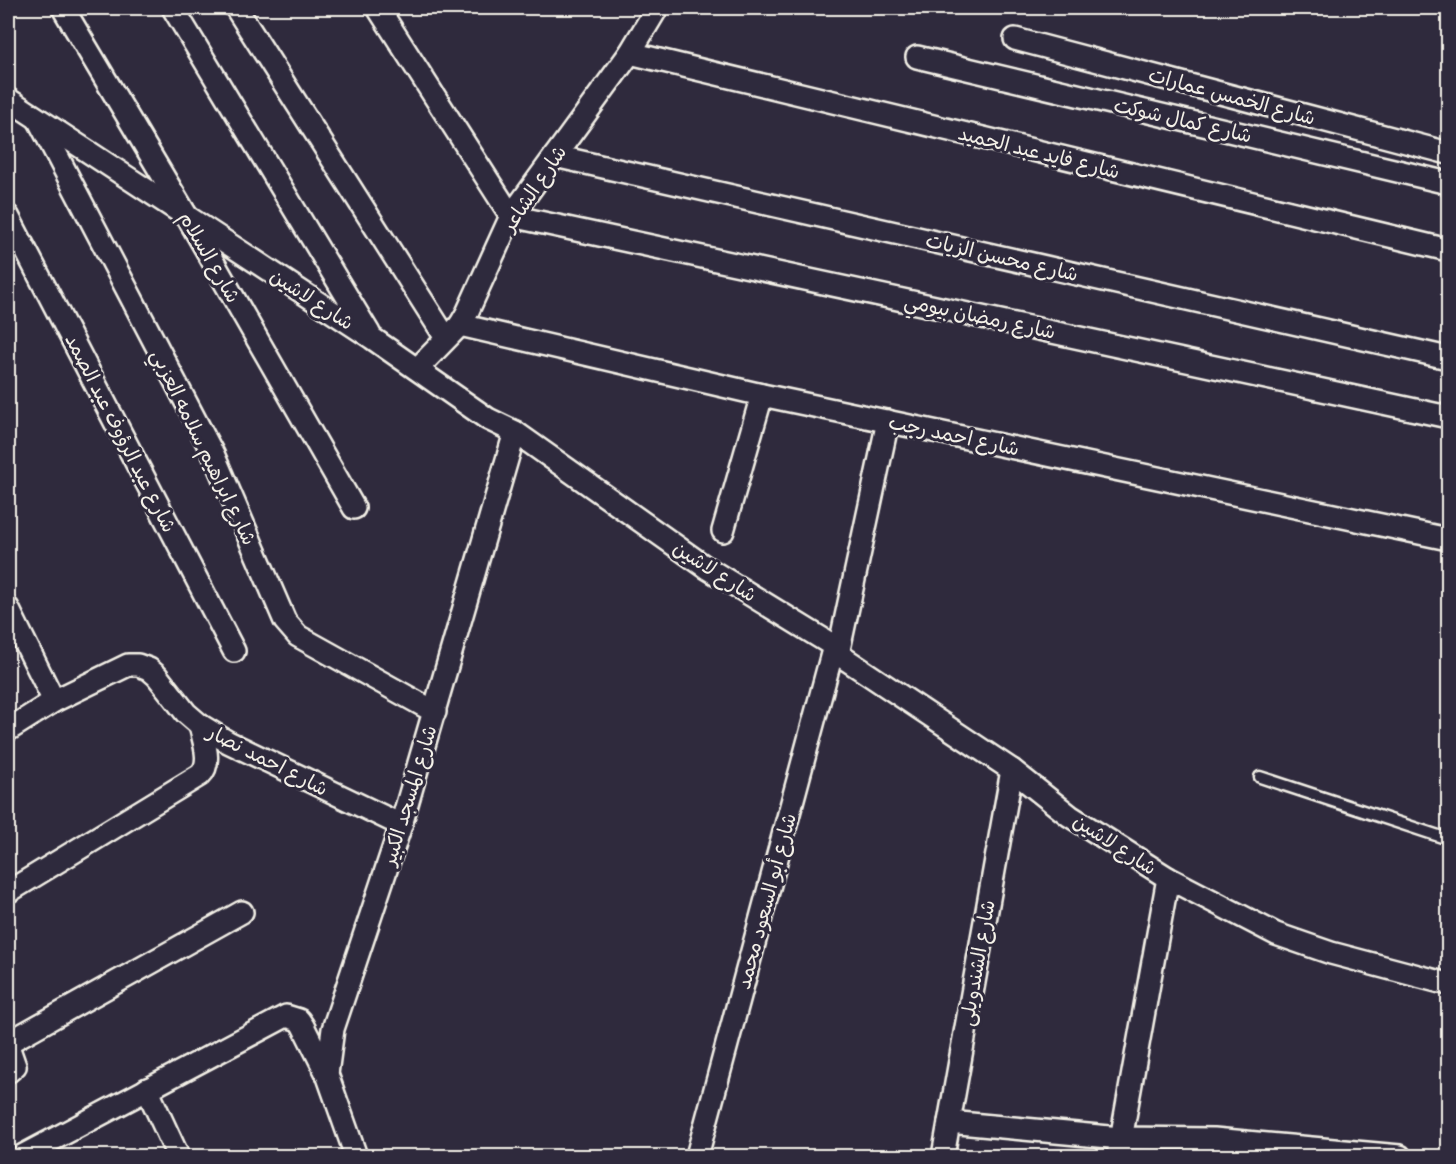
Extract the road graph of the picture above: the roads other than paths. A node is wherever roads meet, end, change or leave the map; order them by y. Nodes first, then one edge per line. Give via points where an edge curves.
1 (63, 8) edge
2 (173, 8) edge
3 (236, 8) edge
4 (378, 8) edge
5 (657, 8) edge
6 (1015, 39) dead end
7 (630, 53) junction
8 (917, 57) dead end
9 (8, 99) edge
10 (37, 118) junction
11 (1449, 153) edge
12 (555, 156) junction
13 (1449, 183) edge
14 (8, 216) edge
15 (511, 216) junction
16 (188, 218) junction
17 (1449, 250) edge
18 (453, 332) junction
19 (372, 338) junction
20 (1449, 358) edge
21 (417, 369) junction
22 (762, 395) junction
23 (1449, 417) edge
24 (888, 421) junction
25 (515, 432) junction
26 (354, 508) dead end
27 (723, 531) dead end
28 (1449, 539) edge
29 (8, 608) edge
30 (836, 650) junction
31 (234, 651) dead end
32 (54, 701) junction
33 (435, 712) junction
34 (200, 725) junction
35 (8, 730) edge
36 (1012, 770) junction
37 (1260, 777) dead end
38 (401, 825) junction
39 (1449, 839) edge
40 (1168, 878) junction
41 (8, 892) edge
42 (242, 912) dead end
43 (1449, 984) edge
44 (8, 1072) edge
45 (327, 1074) junction
46 (147, 1089) junction
47 (949, 1122) junction
48 (1119, 1147) edge
49 (1213, 1148) edge
50 (22, 1156) edge
51 (178, 1156) edge
52 (356, 1156) edge
53 (697, 1156) edge
54 (943, 1156) edge
55 (1400, 1156) edge

1 - 16 street, شارع السلام
2 - 19 street
3 - 18 street
4 - 15 street
5 - 7 street, شارع الشاعر
6 - 11 street, شارع الخمس عمارات
7 - 12 street, شارع الشاعر
7 - 17 street, شارع فايد عبد الحميد
8 - 13 street, شارع كمال شوكت
9 - 10 street, شارع لاشين
10 - 16 street, شارع لاشين
10 - 33 street, شارع ابراهيم سلامه العزبي via 217,462 291,630
12 - 15 street, شارع الشاعر
12 - 20 street, شارع محسن الزيات
14 - 31 street, شارع عبد الرؤوف عبد الصمد
15 - 18 street, شارع الشاعر via 467,313
15 - 23 street, شارع رمضان بيومي
16 - 19 street, شارع لاشين
16 - 26 street, شارع السلام
18 - 21 street, شارع الشاعر
18 - 22 street, شارع احمد رجب
19 - 21 street, شارع لاشين
21 - 25 street, شارع لاشين via 488,419
22 - 24 street, شارع احمد رجب
22 - 27 street
24 - 28 street, شارع احمد رجب
24 - 30 street, شارع أبو السعود محمد
25 - 30 street, شارع لاشين via 707,568
25 - 33 street, شارع المسجد الكبير
29 - 32 street
30 - 36 street, شارع لاشين
30 - 53 street, شارع أبو السعود محمد
32 - 34 street, شارع احمد نصار via 128,665 138,665 157,676 174,700
32 - 35 street
33 - 38 street, شارع المسجد الكبير
34 - 38 street, شارع احمد نصار
34 - 41 street via 207,760 200,775
36 - 40 street, شارع لاشين via 1070,816
36 - 47 street, شارع الشندويلى
37 - 39 lane
38 - 45 street, شارع المسجد الكبير via 333,1029
40 - 43 street, شارع لاشين via 1276,934
40 - 48 street
42 - 44 street via 11,1041 8,1046 15,1066
45 - 46 street via 299,1020 286,1016
45 - 52 street, شارع المسجد الكبير
46 - 50 street
46 - 51 street
47 - 48 street
47 - 54 street, شارع الشندويلى
48 - 49 street
49 - 55 street

